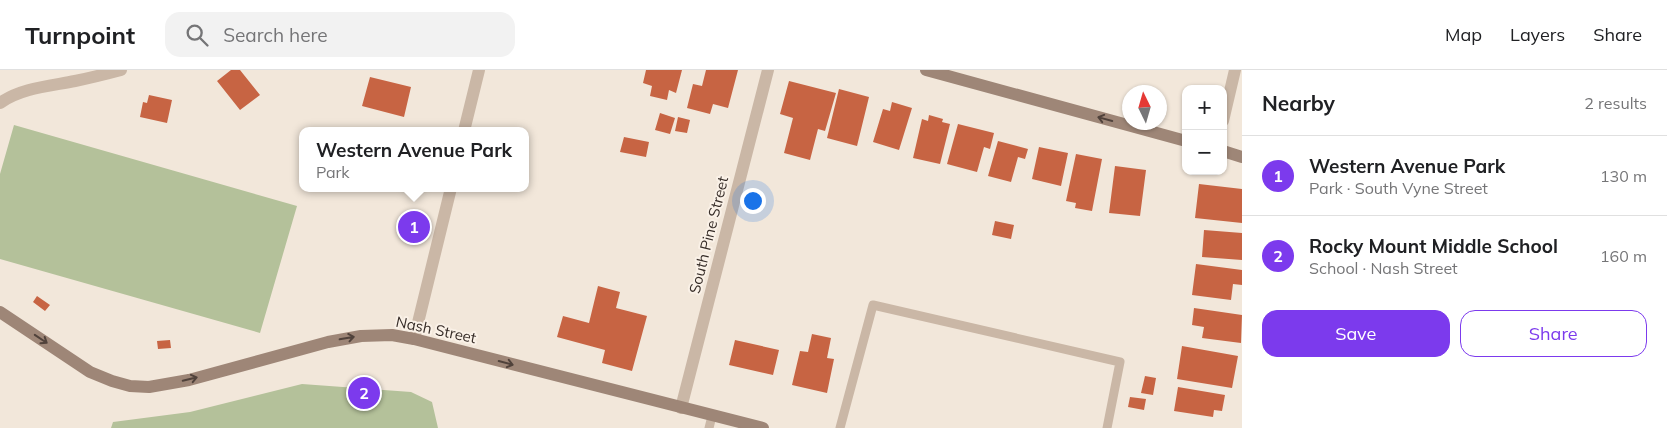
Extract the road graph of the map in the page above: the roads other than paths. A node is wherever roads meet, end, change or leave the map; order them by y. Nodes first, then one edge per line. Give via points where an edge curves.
1 (121, 70) edge
2 (479, 70) edge
3 (768, 70) edge
4 (926, 70) edge
5 (1235, 70) edge
6 (0, 103) edge
7 (1227, 104) edge
8 (465, 127) edge
9 (1182, 140) edge
10 (1227, 153) edge
11 (1242, 157) edge
12 (449, 192) edge
13 (0, 312) edge
14 (414, 339) junction
15 (682, 408) junction
16 (710, 422) edge
17 (762, 428) edge
18 (840, 428) edge
19 (1107, 428) edge

1 - 6 street via 36,88
2 - 8 street
3 - 15 street, South Pine Street
9 -> 4 street
5 - 7 street
10 - 11 street
12 - 14 street
13 -> 14 street, Nash Street via 90,372 130,386 149,387 190,380 360,336 392,335
14 -> 15 street, Nash Street
15 - 16 street, Nash Street
16 - 17 street, Nash Street
18 - 19 lane via 873,305 1120,362

